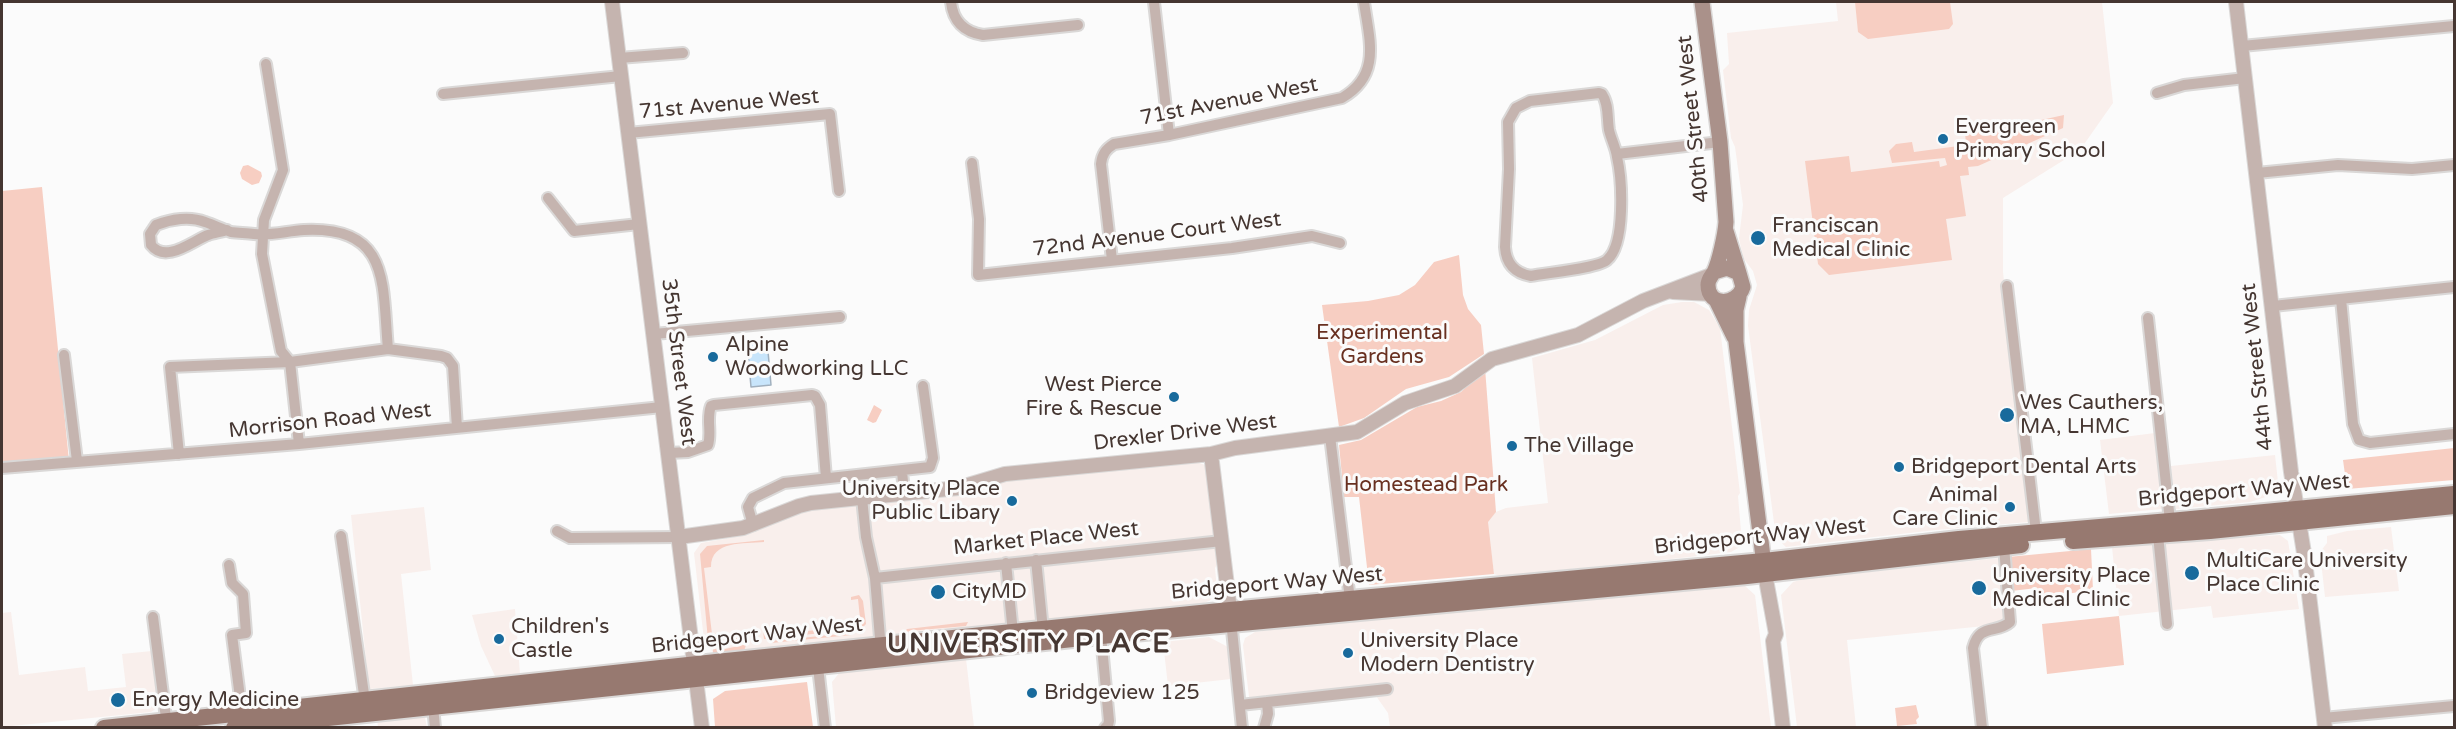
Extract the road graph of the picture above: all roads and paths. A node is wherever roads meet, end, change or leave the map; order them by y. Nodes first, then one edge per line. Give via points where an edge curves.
1 (612, 2) edge
2 (951, 2) edge
3 (1154, 2) edge
4 (1364, 2) edge
5 (1702, 2) edge
6 (2236, 2) edge
7 (1078, 25) dead end
8 (2454, 26) edge
9 (2242, 46) junction
10 (683, 53) dead end
11 (619, 58) junction
12 (267, 64) dead end
13 (621, 76) junction
14 (2246, 78) junction
15 (2157, 93) dead end
16 (443, 94) dead end
17 (628, 133) junction
18 (1169, 135) junction
19 (1720, 142) junction
20 (1617, 154) junction
21 (972, 163) dead end
22 (2454, 165) edge
23 (2257, 173) junction
24 (839, 191) dead end
25 (548, 198) dead end
26 (639, 224) junction
27 (227, 230) junction
28 (1725, 231) junction
29 (262, 235) junction
30 (1340, 243) dead end
31 (1112, 260) junction
32 (1713, 273) junction
33 (1739, 273) junction
34 (2007, 286) dead end
35 (2454, 287) edge
36 (1671, 292) junction
37 (1714, 297) junction
38 (1739, 297) junction
39 (2341, 299) junction
40 (2272, 306) junction
41 (840, 317) dead end
42 (2148, 318) dead end
43 (654, 334) junction
44 (1736, 342) junction
45 (388, 349) junction
46 (64, 355) dead end
47 (290, 362) junction
48 (923, 386) dead end
49 (662, 407) junction
50 (457, 428) junction
51 (2454, 434) edge
52 (1330, 436) junction
53 (298, 444) junction
54 (669, 453) junction
55 (179, 454) junction
56 (1211, 454) junction
57 (77, 461) junction
58 (2, 468) edge
59 (902, 471) junction
60 (826, 478) junction
61 (904, 494) junction
62 (2454, 494) edge
63 (862, 498) junction
64 (2454, 506) edge
65 (2298, 515) junction
66 (2170, 521) junction
67 (753, 525) junction
68 (557, 531) dead end
69 (2036, 532) junction
70 (2158, 535) junction
71 (340, 536) dead end
72 (679, 537) junction
73 (1222, 540) junction
74 (2004, 546) junction
75 (1036, 560) junction
76 (1006, 563) junction
77 (229, 565) dead end
78 (1764, 567) junction
79 (875, 578) junction
80 (1350, 600) junction
81 (153, 617) dead end
82 (1231, 617) junction
83 (2167, 624) dead end
84 (1043, 630) junction
85 (1012, 633) junction
86 (1101, 636) junction
87 (882, 653) junction
88 (819, 667) junction
89 (696, 672) junction
90 (1387, 689) dead end
91 (365, 701) junction
92 (1267, 702) junction
93 (433, 705) junction
94 (1240, 705) junction
95 (2454, 706) edge
96 (238, 720) edge
97 (2324, 723) edge
98 (167, 724) edge
99 (1106, 726) edge
100 (104, 728) edge
101 (435, 728) edge
102 (702, 728) edge
103 (825, 728) edge
104 (1242, 728) edge
105 (1263, 728) edge
106 (1783, 728) edge
107 (1982, 728) edge

1 - 11 street, 35th Street West
2 - 7 street via 955,17 966,30 983,35
3 - 18 street
4 - 18 street, 71st Avenue West via 1371,58 1355,89 1334,101
5 - 19 main road, 40th Street West
6 - 9 street, 44th Street West
8 - 9 street
9 - 14 street, 44th Street West
10 - 11 street
11 - 13 street, 35th Street West
12 - 29 street via 283,170
13 - 16 street
13 - 17 street, 35th Street West
14 - 15 street via 2184,85
14 - 23 street, 44th Street West
17 - 24 street, 71st Avenue West via 830,114
17 - 26 street, 35th Street West
18 - 31 street, 71st Avenue West via 1114,144 1102,157
19 - 20 street
19 - 28 main road, 40th Street West
20 - 20 street via 1602,94 1530,101 1516,108 1508,129 1505,234 1506,260 1515,270 1531,276 1596,266 1608,260 1620,225
21 - 31 street, 72nd Avenue Court West via 979,219 978,275
22 - 23 street via 2412,169 2338,165
23 - 40 street, 44th Street West
25 - 26 street via 574,231
26 - 43 street, 35th Street West
27 - 27 street via 203,220 162,222 150,234 151,245 159,251 176,251
27 - 29 street
28 - 32 main road, 40th Street West
28 - 33 main road, 40th Street West
29 - 45 street via 305,230 334,232 365,244 381,275
29 - 47 street via 280,351
30 - 31 street, 72nd Avenue Court West via 1312,236
32 - 33 main road via 1727,268
32 - 36 street, Drexler Drive West
32 - 37 main road via 1708,284
33 - 38 main road via 1743,287
34 - 69 street
35 - 39 street
36 - 37 street, Drexler Drive West
36 - 52 street, Drexler Drive West via 1634,305 1578,335 1492,358 1455,386 1405,403 1357,432
37 - 38 main road via 1726,302
37 - 44 main road
38 - 44 main road
39 - 40 street
39 - 51 street via 2359,440 2370,443
40 - 65 street, 44th Street West
41 - 43 street
42 - 66 street
43 - 49 street, 35th Street West
44 - 78 main road
45 - 47 street
45 - 50 street via 441,356 451,361
46 - 57 street
47 - 53 street
47 - 55 street via 170,367
48 - 59 street via 933,463 928,469
49 - 50 street, Morrison Road West
49 - 54 street, 35th Street West
50 - 53 street, Morrison Road West
52 - 56 street, Drexler Drive West
52 - 80 street
53 - 55 street, Morrison Road West
54 - 60 street via 708,445 711,406 815,396
54 - 72 street, 35th Street West
55 - 57 street, Morrison Road West
56 - 61 street, Drexler Drive West via 1005,474 958,488
56 - 73 street
57 - 58 street, Morrison Road West
59 - 60 street
59 - 61 street
60 - 67 street via 784,483 753,498 748,507
61 - 63 street, Drexler Drive West
62 - 65 main road, Bridgeport Way West
63 - 67 street, Drexler Drive West via 799,506
63 - 79 street
64 - 65 main road, Bridgeport Way West
65 - 66 main road, Bridgeport Way West
65 - 70 main road, Bridgeport Way West
65 - 97 street, 44th Street West
66 - 69 main road, Bridgeport Way West
67 - 72 street, Drexler Drive West
68 - 72 street via 570,538
69 - 78 main road, Bridgeport Way West
70 - 74 main road, Bridgeport Way West
70 - 83 street
71 - 91 street
72 - 89 street, 35th Street West
73 - 75 street, Market Place West
73 - 82 street
74 - 78 main road, Bridgeport Way West
74 - 107 street via 2010,622 1982,632 1973,648
75 - 76 street, Market Place West
75 - 84 street
76 - 79 street, Market Place West
76 - 85 street
77 - 96 street via 232,583 243,594 245,614 246,633 232,635
78 - 80 main road, Bridgeport Way West
78 - 82 main road, Bridgeport Way West
78 - 106 street via 1775,625 1773,642
79 - 87 street
80 - 82 main road, Bridgeport Way West
81 - 98 street
82 - 84 main road, Bridgeport Way West
82 - 86 main road, Bridgeport Way West
82 - 94 street
84 - 85 main road, Bridgeport Way West
85 - 87 main road, Bridgeport Way West
86 - 87 main road, Bridgeport Way West
86 - 99 street
87 - 88 main road, Bridgeport Way West
87 - 89 main road, Bridgeport Way West
88 - 89 main road, Bridgeport Way West
88 - 103 street
89 - 91 main road, Bridgeport Way West
89 - 93 main road, Bridgeport Way West
89 - 102 street, 35th Street West
90 - 92 street
91 - 96 main road, Bridgeport Way West
92 - 94 street
92 - 105 street
93 - 96 main road, Bridgeport Way West
93 - 101 street
94 - 104 street
95 - 97 street
96 - 98 main road, Bridgeport Way West
98 - 100 main road, Bridgeport Way West

